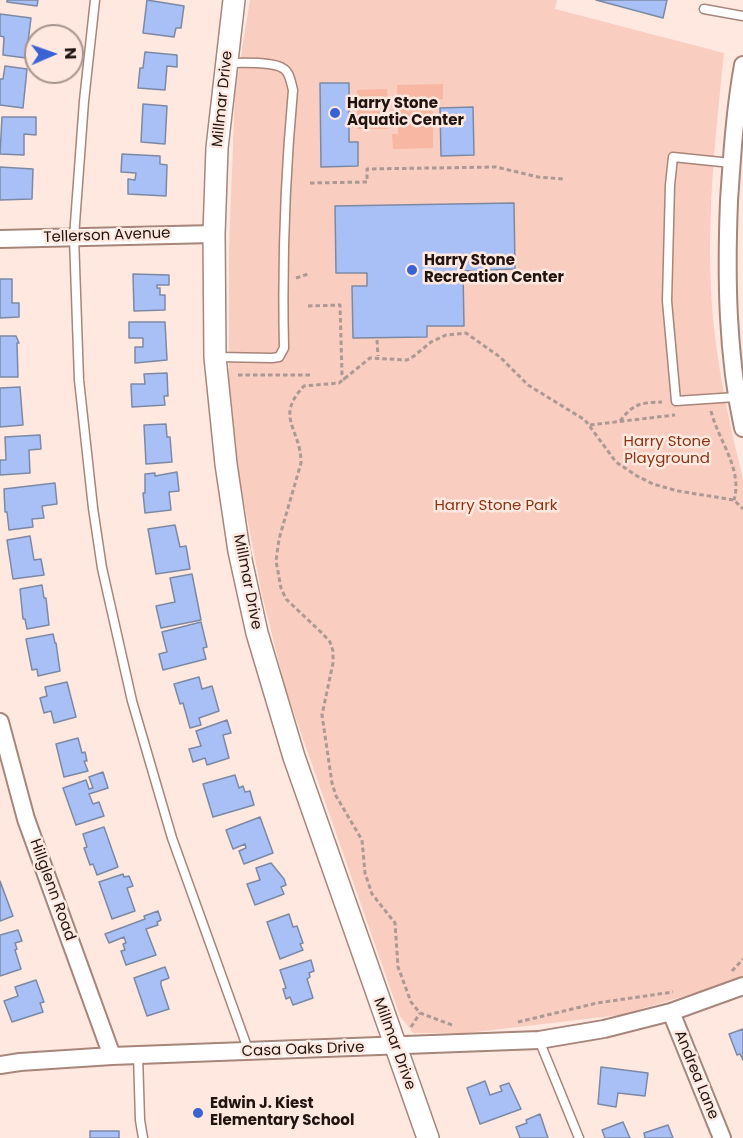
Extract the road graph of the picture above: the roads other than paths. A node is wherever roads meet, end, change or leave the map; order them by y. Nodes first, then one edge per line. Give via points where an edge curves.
1 (95, 0) edge
2 (234, 0) edge
3 (704, 9) dead end
4 (743, 16) edge
5 (226, 63) junction
6 (743, 65) edge
7 (731, 163) junction
8 (214, 234) junction
9 (74, 237) junction
10 (0, 239) edge
11 (226, 357) junction
12 (736, 397) junction
13 (743, 428) edge
14 (0, 723) edge
15 (743, 986) edge
16 (671, 1012) junction
17 (539, 1040) junction
18 (395, 1046) junction
19 (249, 1052) junction
20 (138, 1055) junction
21 (112, 1056) junction
22 (0, 1065) edge
23 (143, 1138) edge
24 (428, 1138) edge
25 (579, 1138) edge
26 (722, 1138) edge

1 - 9 lane
2 - 5 street, Millmar Drive
3 - 4 lane
5 - 8 street, Millmar Drive via 217,148
5 - 11 lane via 285,69 293,90 283,241 284,348 279,357
6 - 7 street
7 - 12 street via 729,323
7 - 12 lane via 674,157 668,301 676,401
8 - 9 street, Tellerson Avenue
8 - 11 street, Millmar Drive
9 - 10 street, Tellerson Avenue
9 - 19 lane via 79,380 94,518 114,627 172,838
11 - 18 street, Millmar Drive via 228,475 257,633 294,757
12 - 13 street
14 - 21 street, Hillglenn Road via 26,819
15 - 16 street, Casa Oaks Drive
16 - 17 street, Casa Oaks Drive
16 - 26 street, Andrea Lane
17 - 18 street, Casa Oaks Drive
17 - 25 lane
18 - 19 street, Casa Oaks Drive
18 - 24 street, Millmar Drive
19 - 20 street, Casa Oaks Drive
20 - 21 street, Casa Oaks Drive
20 - 23 lane
21 - 22 street, Casa Oaks Drive

